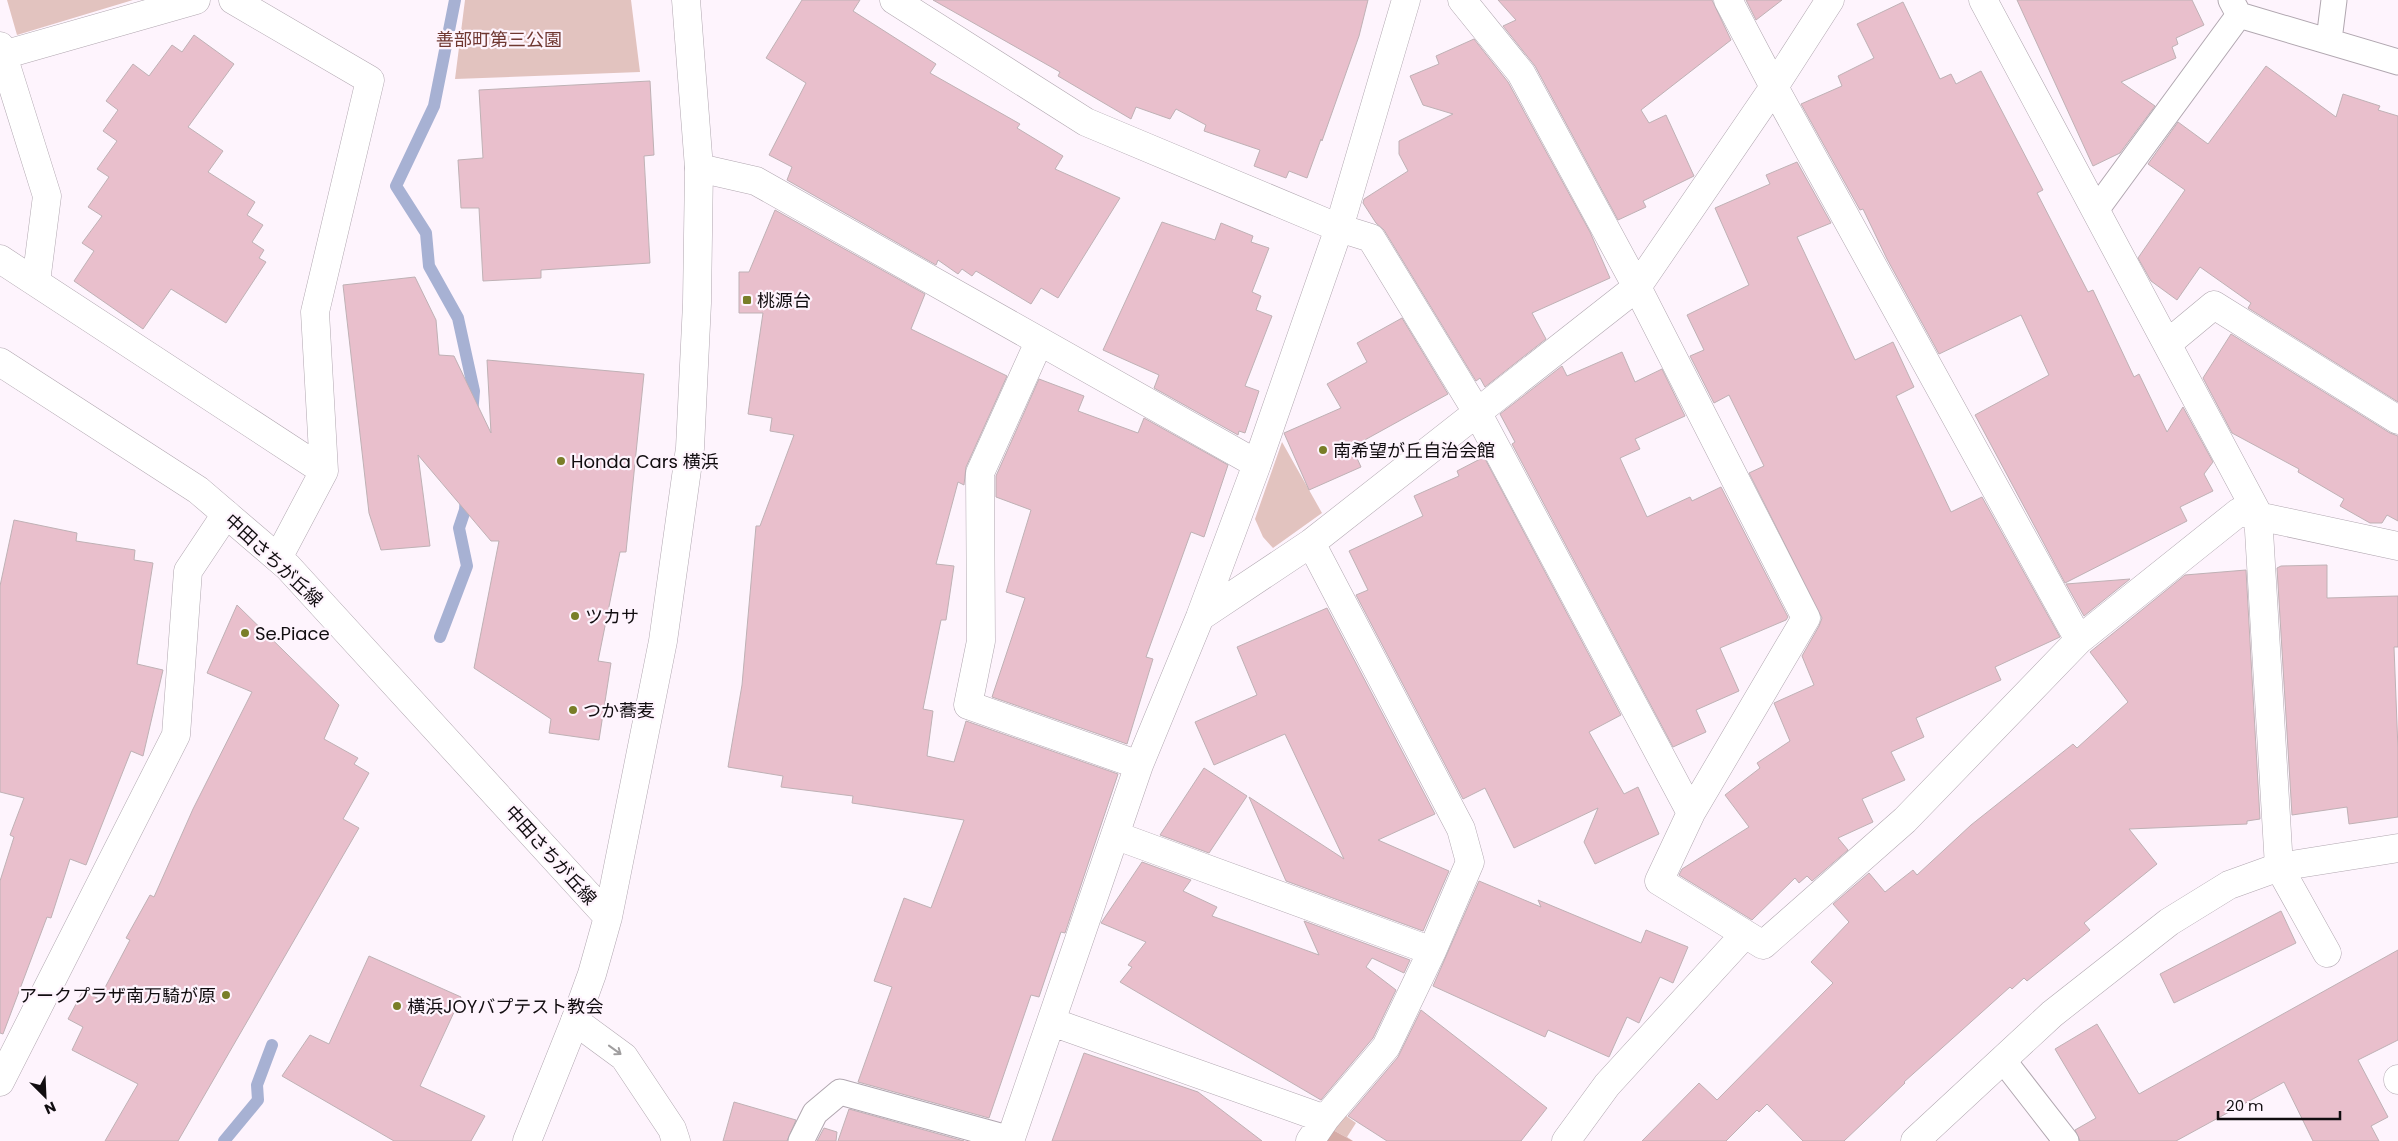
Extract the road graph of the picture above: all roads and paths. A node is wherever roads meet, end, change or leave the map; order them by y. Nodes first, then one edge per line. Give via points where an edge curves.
1 (196, 0) edge
2 (233, 0) edge
3 (686, 0) edge
4 (894, 0) edge
5 (1406, 0) edge
6 (1462, 0) edge
7 (1728, 0) edge
8 (1830, 0) edge
9 (1983, 0) edge
10 (2334, 0) edge
11 (926, 8) edge
12 (2235, 8) edge
13 (2329, 40) junction
14 (1, 50) edge
15 (2398, 62) edge
16 (1774, 88) junction
17 (699, 168) junction
18 (2096, 210) junction
19 (1339, 228) junction
20 (0, 259) edge
21 (36, 282) junction
22 (1637, 286) junction
23 (1039, 342) junction
24 (2167, 344) junction
25 (0, 362) edge
26 (1477, 412) junction
27 (2398, 420) edge
28 (1257, 464) junction
29 (324, 471) junction
30 (226, 514) junction
31 (2258, 514) junction
32 (1311, 543) junction
33 (2398, 546) edge
34 (278, 558) junction
35 (1200, 617) junction
36 (2079, 640) junction
37 (1139, 765) junction
38 (1691, 813) junction
39 (1117, 836) junction
40 (2398, 848) edge
41 (2278, 867) junction
42 (608, 917) junction
43 (1745, 934) junction
44 (1432, 951) junction
45 (2327, 953) dead end
46 (575, 1021) junction
47 (1052, 1022) junction
48 (2003, 1060) junction
49 (0, 1082) edge
50 (1325, 1119) junction
51 (1010, 1140) edge
52 (527, 1141) edge
53 (676, 1141) edge
54 (801, 1141) edge
55 (1310, 1141) edge
56 (1566, 1141) edge
57 (1915, 1141) edge
58 (2066, 1141) edge

1 - 14 street
2 - 29 street via 370,80 315,312
3 - 17 street
4 - 11 street
5 - 19 street
6 - 22 street via 1521,73
7 - 16 street
8 - 16 street
9 - 18 street
10 - 13 lane
11 - 19 street via 1086,122
12 - 13 lane
12 - 18 lane
13 - 15 lane
14 - 21 street via 47,196
16 - 22 street
16 - 36 street
17 - 23 street via 756,181
17 - 42 street via 690,448 664,641
18 - 24 street
19 - 26 street via 1372,238
19 - 28 street
20 - 21 street
21 - 29 street
22 - 26 street
22 - 38 street via 1806,618
23 - 28 street
23 - 37 street via 980,473 981,641 968,705
24 - 27 street via 2214,305
24 - 31 street
25 - 30 street, 中田さちが丘線 via 198,490
26 - 32 street
26 - 38 street
28 - 35 street
29 - 34 street
30 - 34 street, 中田さちが丘線
30 - 49 street via 188,571 176,735
31 - 33 street
31 - 36 street via 2239,512
31 - 41 street
32 - 35 street
32 - 44 street via 1461,829 1470,862
34 - 42 street, 中田さちが丘線
35 - 37 street
36 - 43 street via 1905,820 1763,945
37 - 39 street
38 - 43 street via 1659,881
39 - 44 street
39 - 47 street
40 - 41 street
41 - 45 street
41 - 48 street via 2229,885 2169,922 2052,1014
42 - 46 street
43 - 56 street via 1607,1085
44 - 50 street via 1386,1047
46 - 52 street
46 -> 53 street via 624,1057 672,1129
47 - 50 street
47 - 51 street
48 - 57 street
48 - 58 lane
50 - 55 street
51 - 54 lane via 840,1092 815,1113

